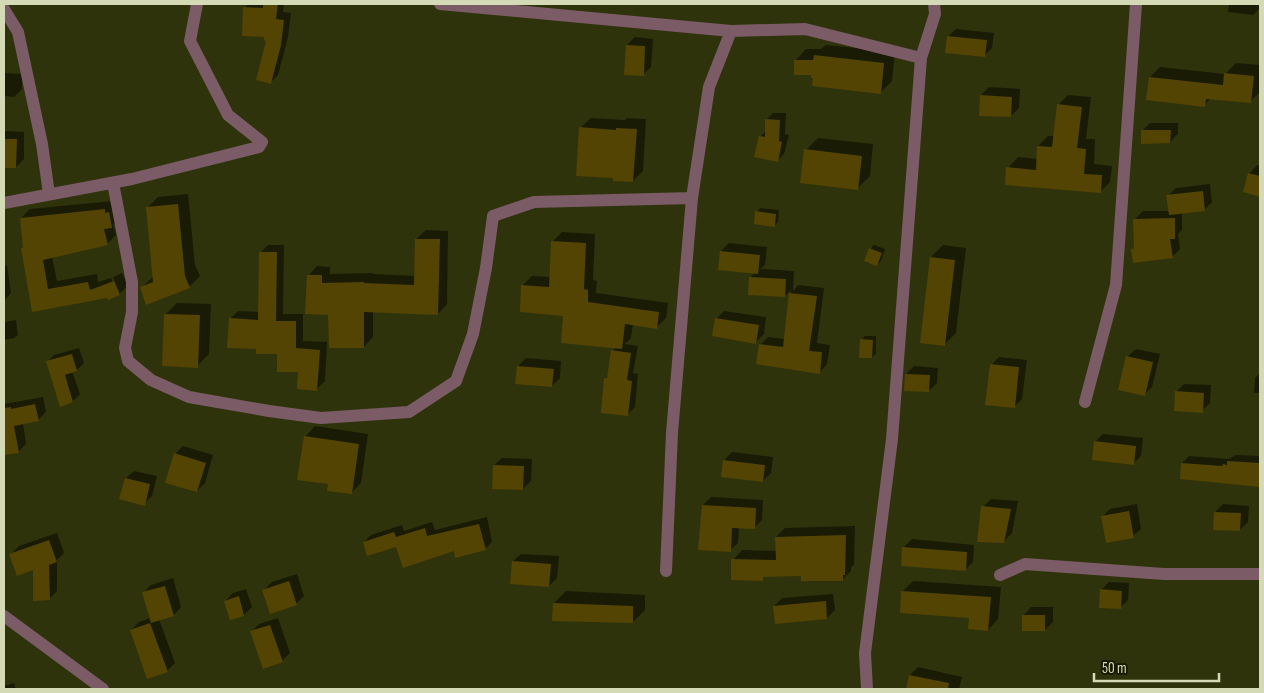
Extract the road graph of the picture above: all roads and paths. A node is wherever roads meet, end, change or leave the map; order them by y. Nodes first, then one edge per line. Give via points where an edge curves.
1 (197, 4) edge
2 (440, 4) edge
3 (934, 4) edge
4 (1136, 4) edge
5 (4, 9) edge
6 (731, 31) junction
7 (921, 58) junction
8 (113, 182) junction
9 (49, 194) junction
10 (692, 198) junction
11 (4, 203) edge
12 (1085, 402) dead end
13 (666, 571) dead end
14 (1260, 574) edge
15 (1000, 575) dead end
16 (4, 616) edge
17 (104, 689) edge
18 (867, 689) edge

1 - 8 street via 190,41 228,115 262,142 250,150
2 - 6 street
3 - 7 street via 935,14
4 - 12 street via 1116,285
5 - 9 street via 18,32 42,144
6 - 7 street via 805,29
6 - 10 street via 709,87
7 - 18 street via 892,439 865,653
8 - 9 street
8 - 10 street via 132,282 132,312 126,348 128,361 151,380 190,397 322,418 409,412 456,381 473,334 493,216 534,202
9 - 11 street
10 - 13 street via 672,433
14 - 15 street via 1164,574 1025,564
16 - 17 street

